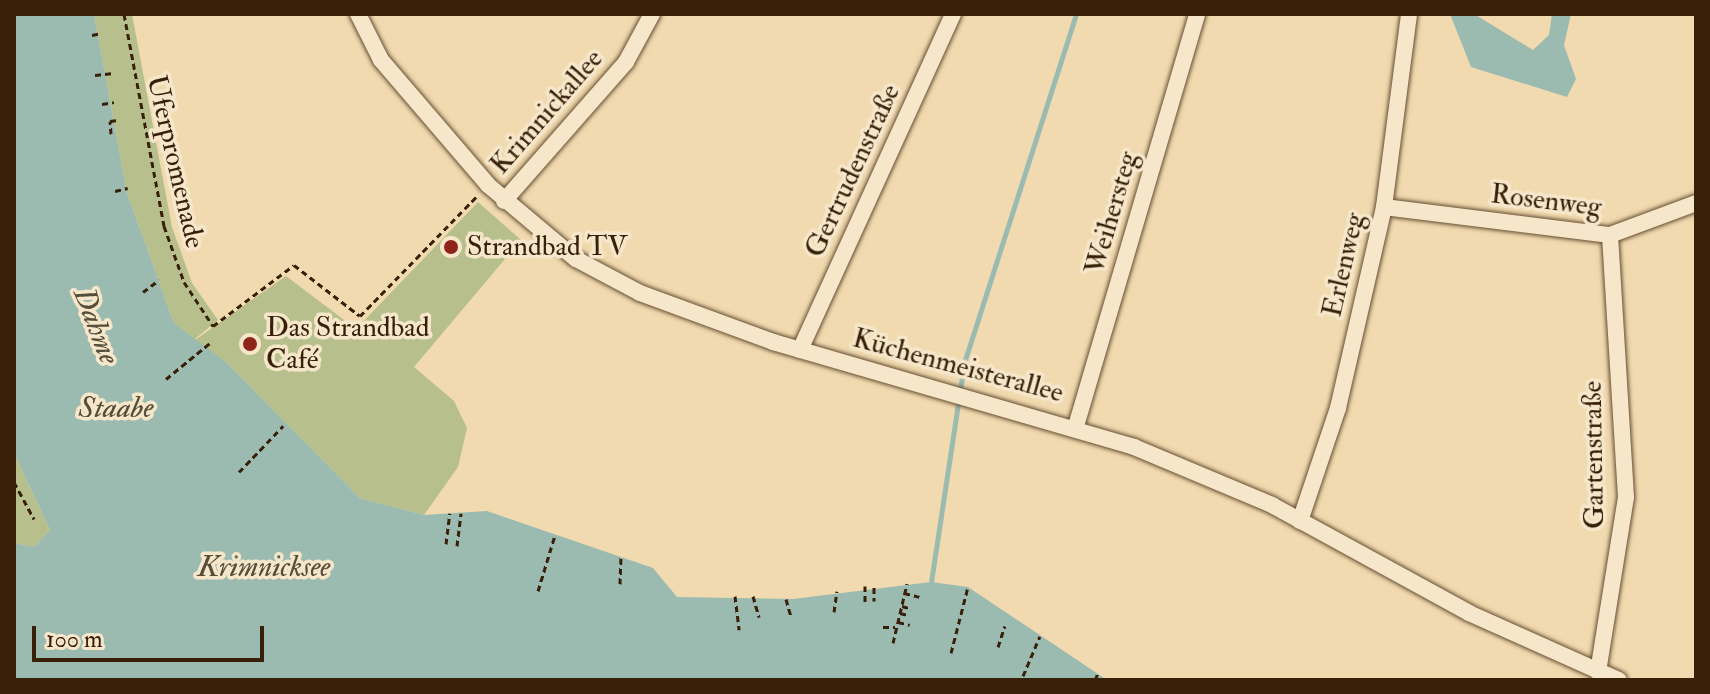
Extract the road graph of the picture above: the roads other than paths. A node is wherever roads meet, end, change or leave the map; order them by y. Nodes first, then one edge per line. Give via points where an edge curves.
1 (358, 14) edge
2 (652, 14) edge
3 (953, 14) edge
4 (1197, 14) edge
5 (1409, 14) edge
6 (504, 201) junction
7 (1696, 203) edge
8 (1384, 207) junction
9 (1610, 235) junction
10 (800, 350) junction
11 (1076, 426) junction
12 (1300, 521) junction
13 (1598, 672) junction
14 (1619, 680) edge

1 - 6 street, Küchenmeisterallee via 381,60
2 - 6 street, Krimnickallee via 626,62
3 - 10 street, Gertrudenstraße
4 - 11 street, Weihersteg
5 - 8 street, Erlenweg
6 - 10 street, Küchenmeisterallee via 576,259 640,293
7 - 9 street, Rosenweg
8 - 9 street, Rosenweg
8 - 12 street, Erlenweg via 1338,408
9 - 13 street, Gartenstraße via 1626,497
10 - 11 street, Küchenmeisterallee
11 - 12 street, Küchenmeisterallee
12 - 13 street, Küchenmeisterallee via 1469,613
13 - 14 street, Küchenmeisterallee

